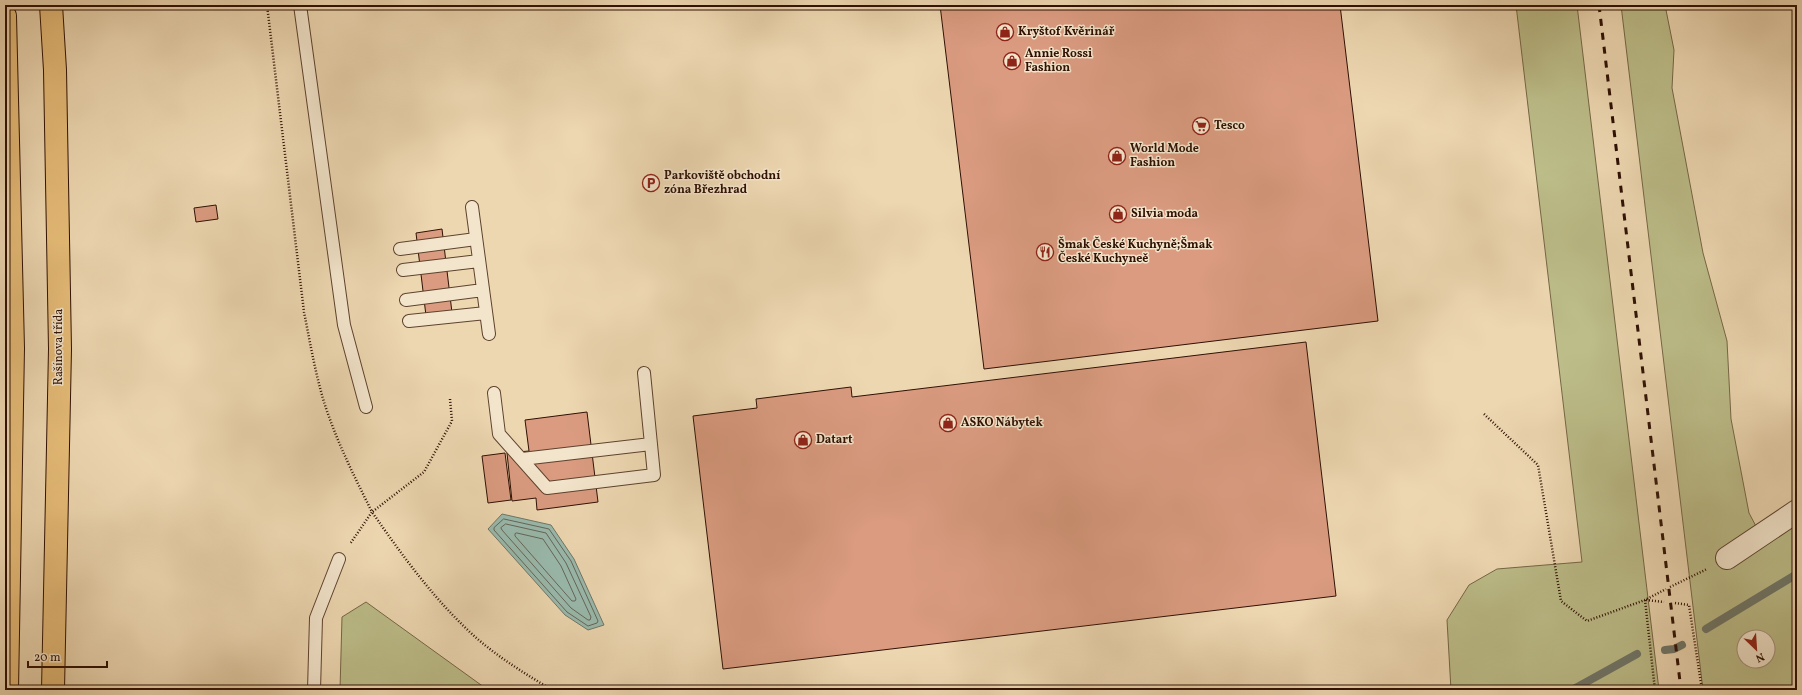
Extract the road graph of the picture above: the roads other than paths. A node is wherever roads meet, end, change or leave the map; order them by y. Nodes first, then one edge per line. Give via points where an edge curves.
1 (51, 5) edge
2 (300, 5) edge
3 (5, 16) edge
4 (472, 207) dead end
5 (476, 239) junction
6 (400, 249) dead end
7 (479, 261) junction
8 (403, 270) dead end
9 (483, 290) junction
10 (406, 300) dead end
11 (486, 313) junction
12 (409, 321) dead end
13 (488, 334) dead end
14 (644, 373) dead end
15 (494, 393) dead end
16 (366, 407) dead end
17 (651, 444) junction
18 (522, 459) junction
19 (1797, 511) edge
20 (1727, 558) dead end
21 (339, 559) road end
22 (7, 690) edge
23 (54, 690) edge
24 (314, 690) edge

1 - 23 main road, Rašínova třída via 55,70 60,349
2 - 16 lane via 344,325
3 - 22 main road via 13,348
4 - 5 lane
5 - 6 lane
5 - 7 lane
7 - 8 lane
7 - 9 lane
9 - 10 lane
9 - 11 lane
11 - 12 lane
11 - 13 lane
14 - 17 lane
15 - 18 lane via 498,434
17 - 18 lane
17 - 18 lane via 654,475 547,488
19 - 20 street
21 - 24 lane via 316,618

